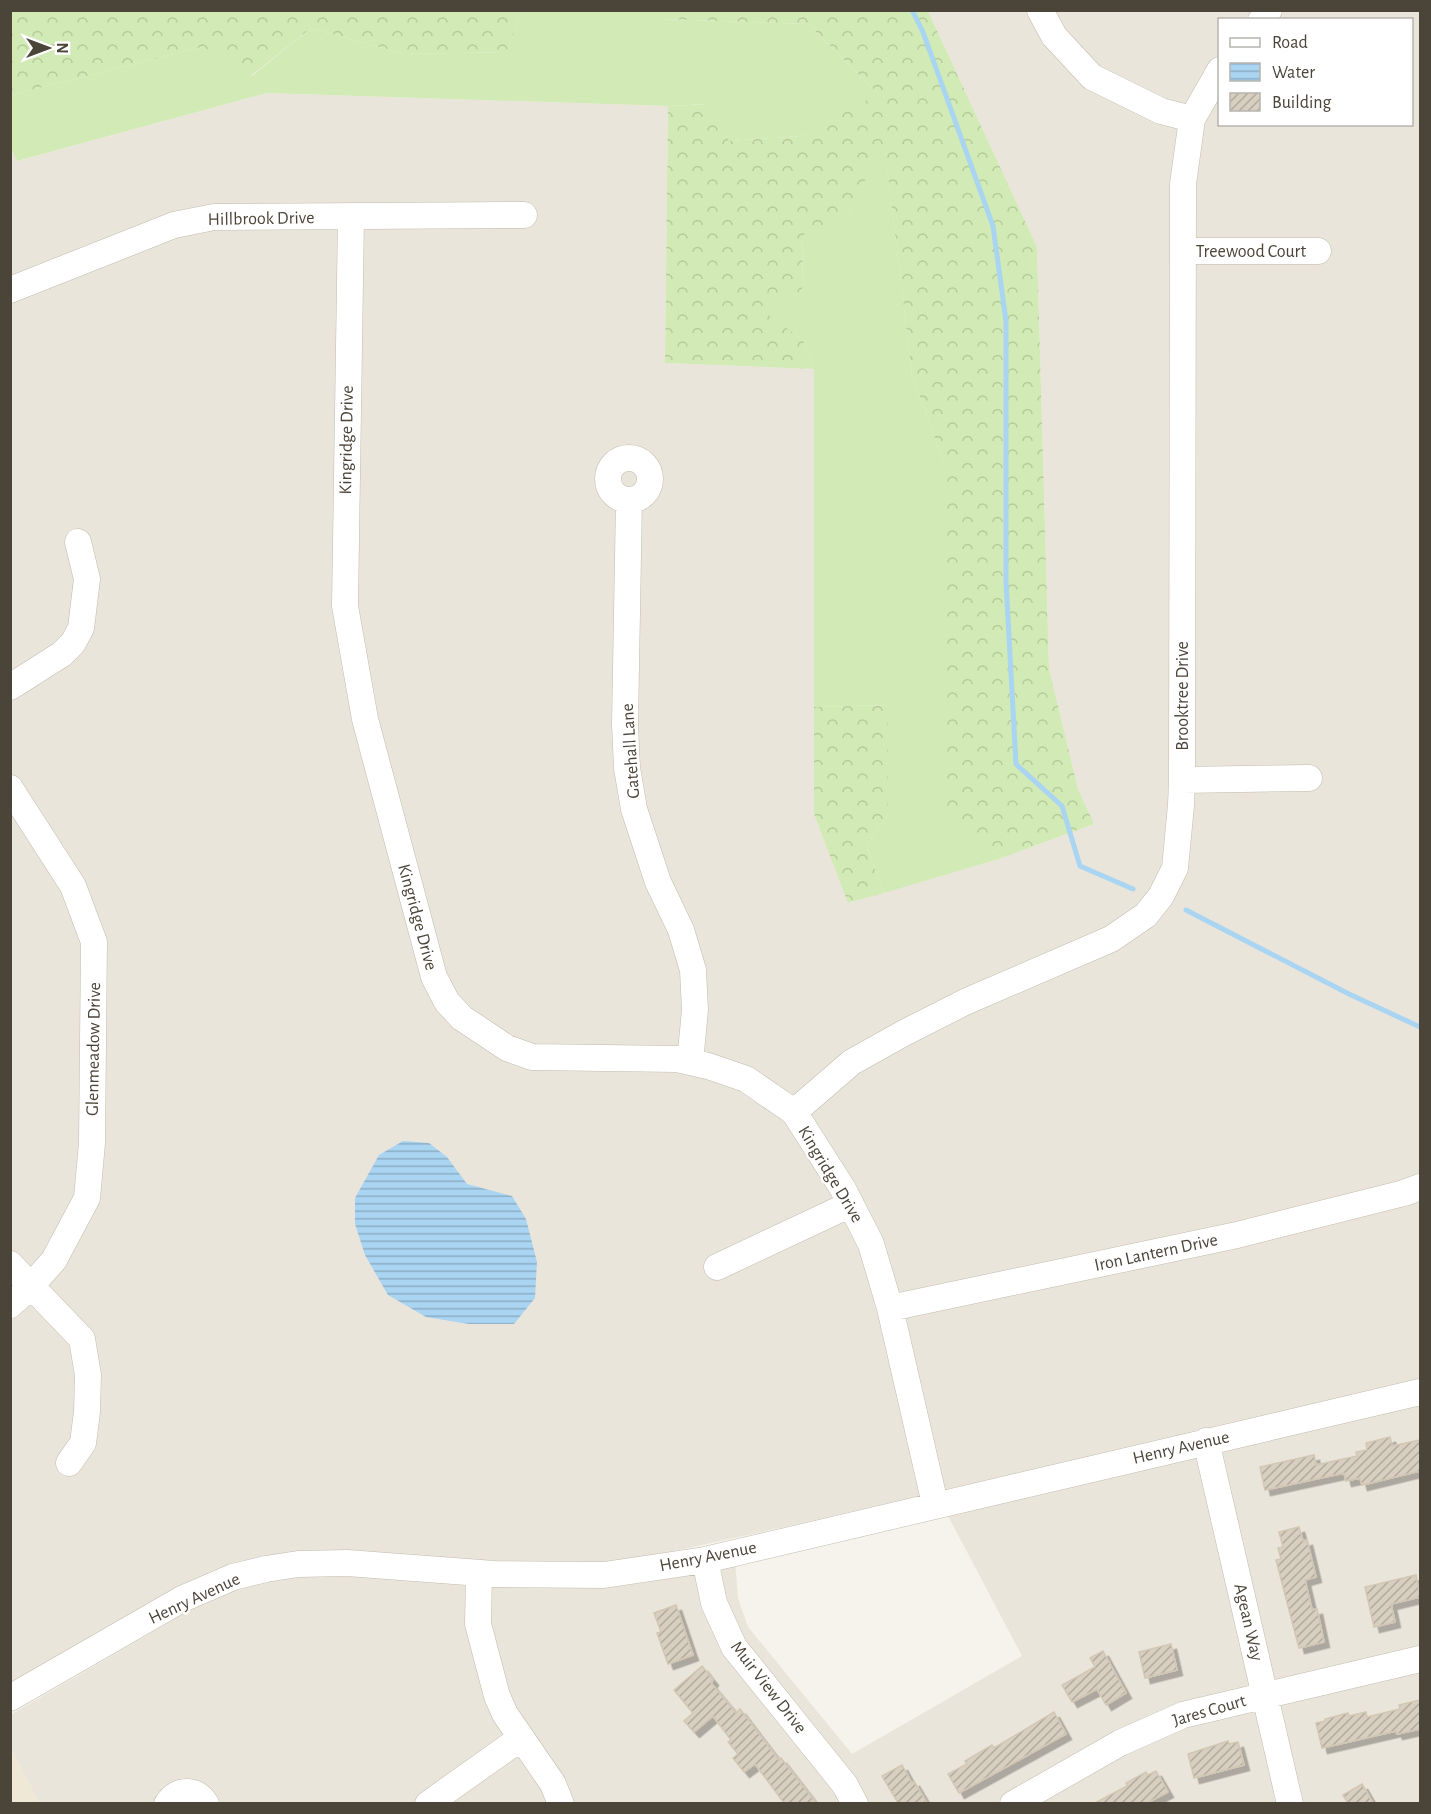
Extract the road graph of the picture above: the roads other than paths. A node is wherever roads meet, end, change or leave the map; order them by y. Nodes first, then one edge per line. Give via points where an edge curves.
1 (1040, 10) edge
2 (1218, 74) edge
3 (1192, 119) junction
4 (524, 215) dead end
5 (351, 217) junction
6 (1184, 251) junction
7 (1318, 251) dead end
8 (10, 290) edge
9 (629, 500) dead end
10 (78, 542) dead end
11 (10, 687) edge
12 (1309, 778) dead end
13 (1182, 780) junction
14 (10, 788) edge
15 (690, 1062) junction
16 (794, 1112) junction
17 (1420, 1187) edge
18 (851, 1204) junction
19 (10, 1264) edge
20 (717, 1267) dead end
21 (31, 1286) junction
22 (10, 1305) edge
23 (890, 1308) junction
24 (1420, 1392) edge
25 (1206, 1441) junction
26 (69, 1463) dead end
27 (935, 1504) junction
28 (705, 1560) junction
29 (479, 1573) junction
30 (1420, 1659) edge
31 (1266, 1694) junction
32 (10, 1698) edge
33 (521, 1738) junction
34 (167, 1803) edge
35 (206, 1803) edge
36 (428, 1803) edge
37 (561, 1803) edge
38 (855, 1803) edge
39 (1013, 1803) edge
40 (1290, 1803) edge

1 - 3 street via 1054,36 1092,76 1161,111
2 - 3 street, Brooktree Drive
3 - 6 street, Brooktree Drive via 1183,184
4 - 5 street, Hillbrook Drive
5 - 8 street, Hillbrook Drive via 191,220
5 - 15 street, Kingridge Drive via 345,606 365,719 434,976 447,1002 462,1018 507,1048 532,1057
6 - 7 street, Treewood Court
6 - 13 street, Brooktree Drive
9 - 15 street, Gatehall Lane via 627,768 647,851 681,930 693,970 695,1010
10 - 11 street via 87,579 81,628 62,654
12 - 13 street
13 - 16 street, Brooktree Drive via 1175,868 1146,915 1111,939 965,1002 852,1062
14 - 21 street, Glenmeadow Drive via 73,886 94,942 92,1143 87,1198 54,1260
15 - 16 street, Kingridge Drive via 746,1079
16 - 18 street, Kingridge Drive
17 - 23 street, Iron Lantern Drive via 1237,1235
18 - 20 street
18 - 23 street, Kingridge Drive via 871,1244
19 - 21 street
21 - 22 street, Glenmeadow Drive
21 - 26 street via 82,1339 88,1376 87,1412 83,1443
23 - 27 street, Kingridge Drive
24 - 25 street, Henry Avenue
25 - 27 street, Henry Avenue
25 - 31 street, Agean Way
27 - 28 street, Henry Avenue
28 - 29 street, Henry Avenue via 604,1575
28 - 38 street, Muir View Drive via 714,1603 734,1647 846,1785
29 - 32 street, Henry Avenue via 347,1563 298,1564 233,1577 182,1599
29 - 33 street via 478,1624 496,1696
30 - 31 street, Jares Court
31 - 39 street, Jares Court via 1183,1714 1120,1743
31 - 40 street, Agean Way
33 - 36 street
33 - 37 street via 553,1784
34 - 35 street via 186,1791

